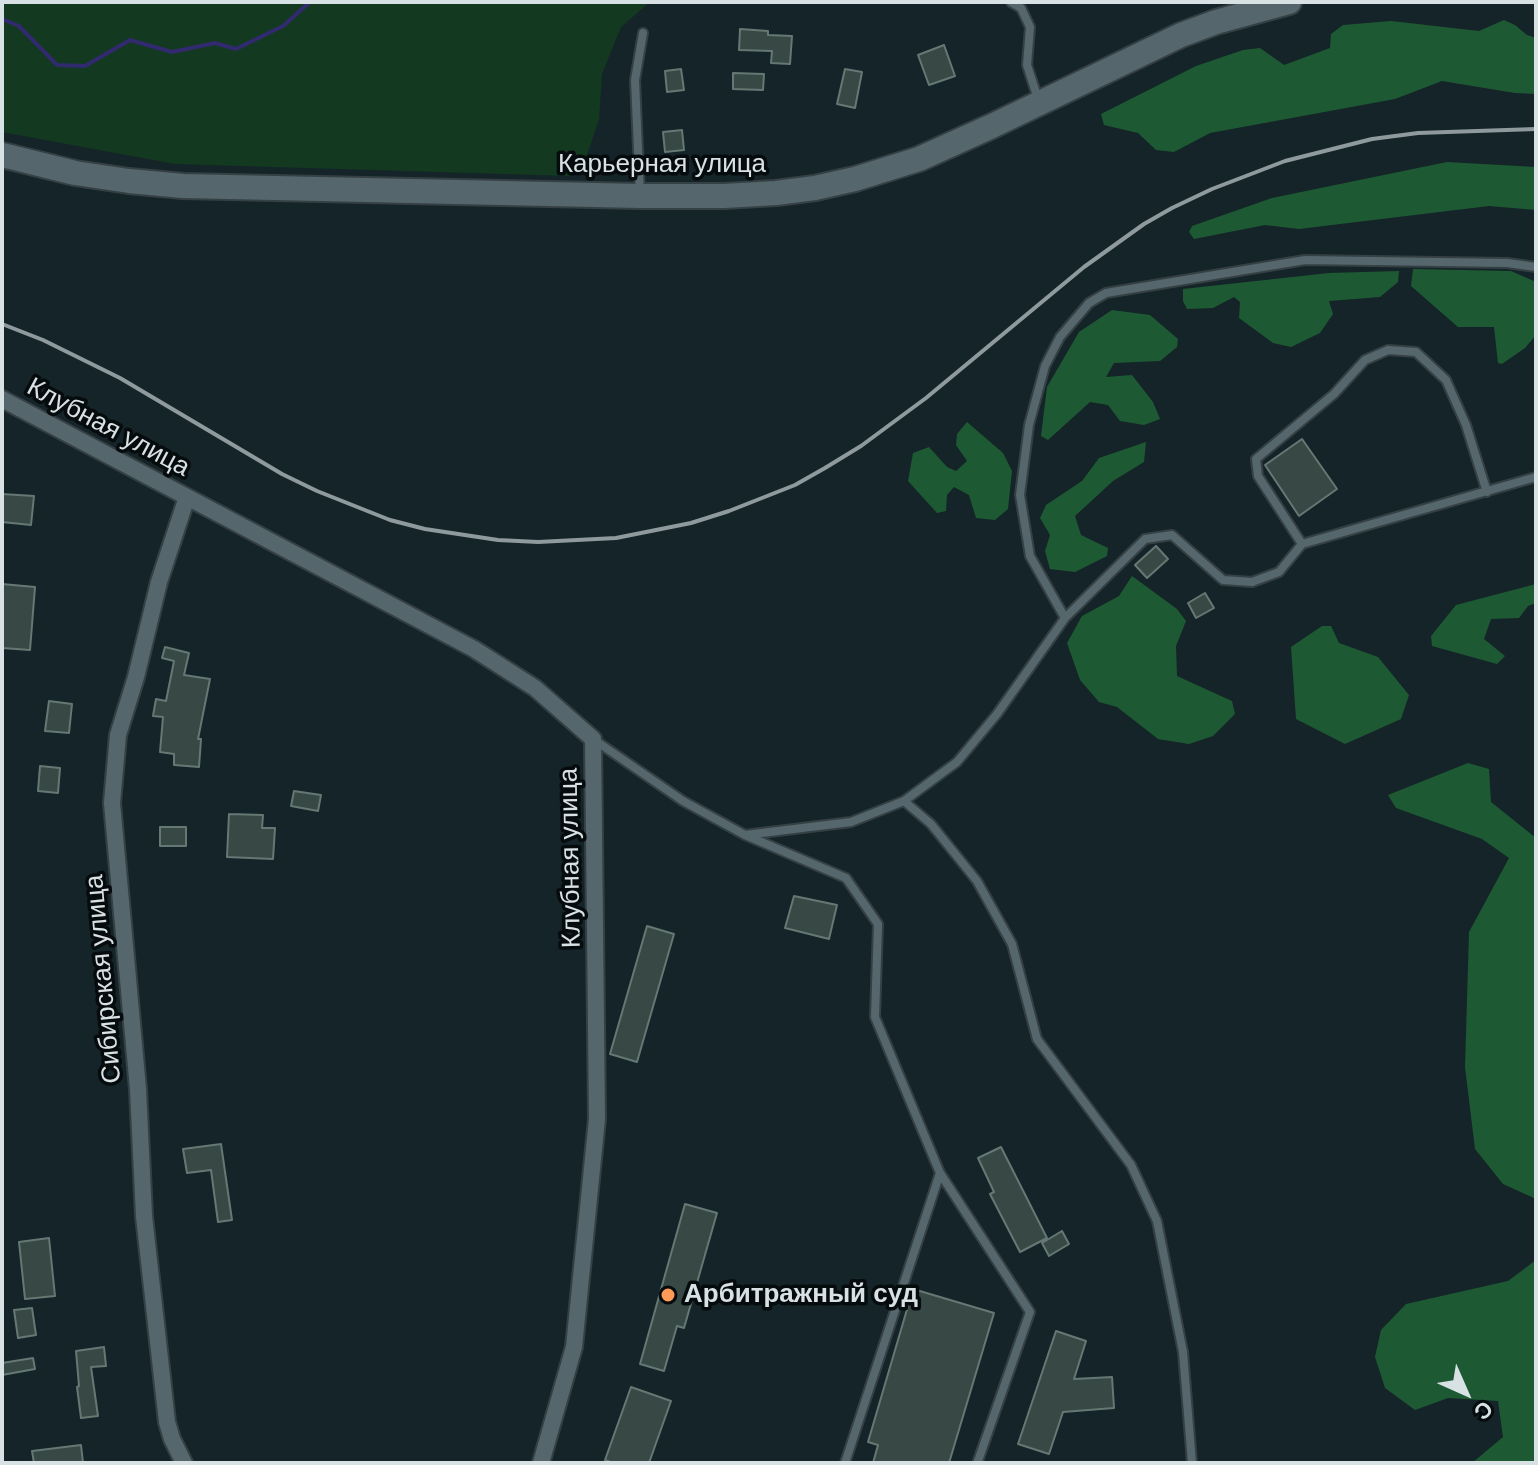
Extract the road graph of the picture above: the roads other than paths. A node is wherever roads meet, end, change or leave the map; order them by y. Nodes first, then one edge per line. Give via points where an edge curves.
1 (1011, 2) edge
2 (1289, 2) edge
3 (643, 33) dead end
4 (1040, 104) junction
5 (2, 155) edge
6 (640, 196) junction
7 (1536, 267) edge
8 (2, 399) edge
9 (1536, 477) edge
10 (1487, 492) junction
11 (187, 497) junction
12 (1302, 544) junction
13 (1065, 618) junction
14 (593, 739) junction
15 (904, 801) junction
16 (745, 835) junction
17 (940, 1173) junction
18 (978, 1461) dead end
19 (184, 1463) edge
20 (541, 1463) edge
21 (845, 1463) edge
22 (1192, 1463) edge

1 - 4 lane via 1021,8 1030,27 1027,65
2 - 4 main road, Карьерная улица via 1181,35
3 - 6 lane via 635,80
4 - 6 main road, Карьерная улица via 919,159 855,179 776,193
5 - 6 main road, Карьерная улица via 75,173 183,186
7 - 13 lane via 1305,260 1106,293 1089,303 1060,337 1045,366 1029,425 1020,495 1030,556
8 - 11 street, Клубная улица
9 - 10 lane
10 - 12 lane
10 - 12 lane via 1446,380 1416,352 1388,350 1365,360 1334,394 1256,459 1258,476
11 - 14 street, Клубная улица via 474,649 535,688
11 - 19 street, Сибирская улица via 118,735 112,803 144,1216 167,1422
12 - 13 lane via 1279,572 1252,582 1223,580 1172,535 1145,539
13 - 15 lane via 957,762
14 - 16 lane via 683,801
14 - 20 street, Клубная улица via 597,1119 574,1347
15 - 16 lane via 851,822
15 - 22 lane via 931,824 977,881 1012,944 1037,1039 1131,1165 1157,1221 1183,1352
16 - 17 lane via 846,878 878,924 875,1017
17 - 18 lane via 1030,1312
17 - 21 lane

